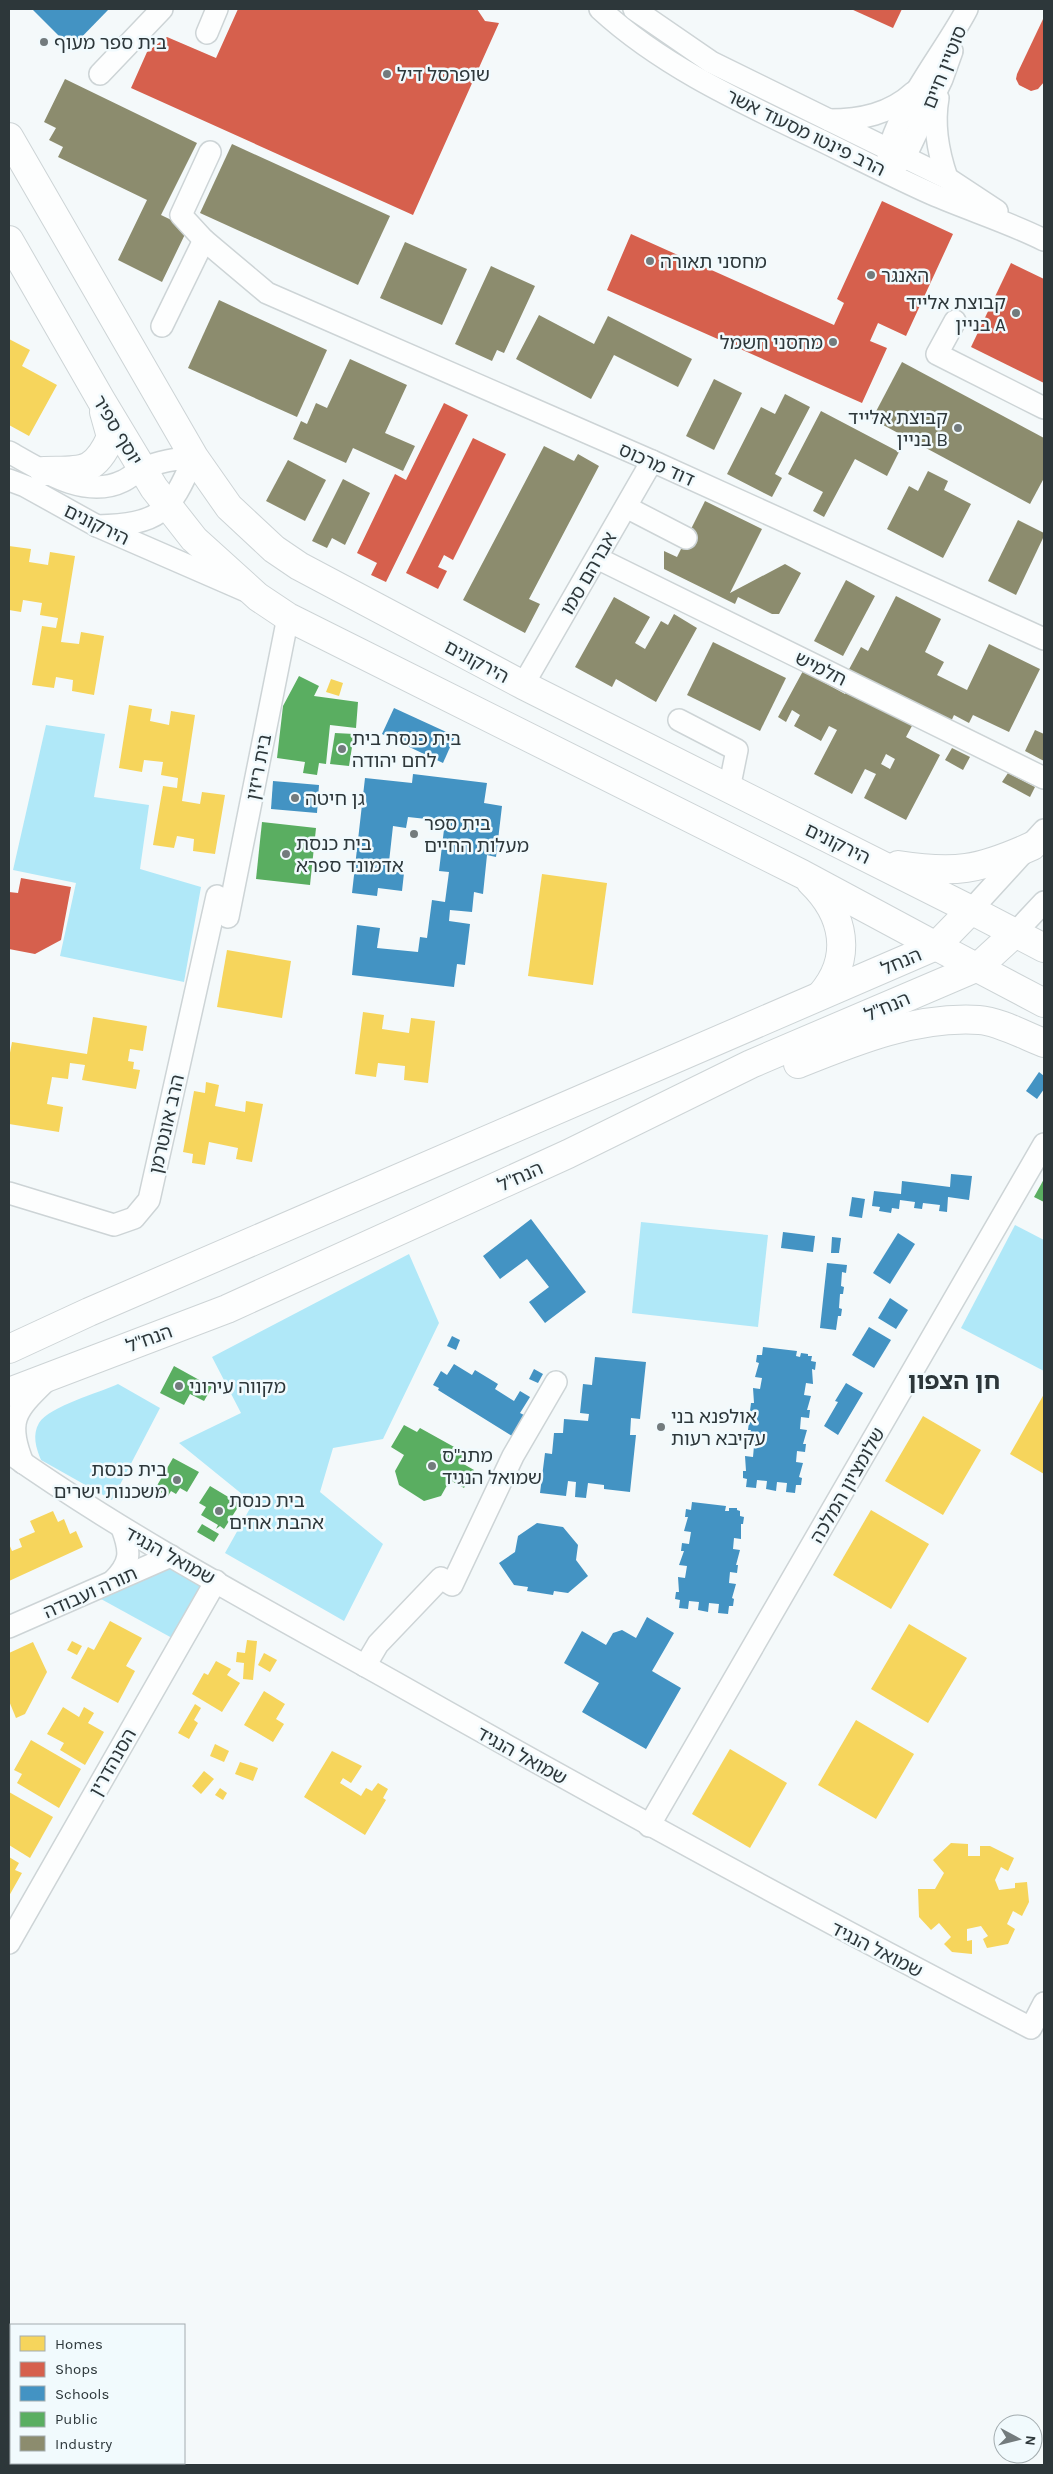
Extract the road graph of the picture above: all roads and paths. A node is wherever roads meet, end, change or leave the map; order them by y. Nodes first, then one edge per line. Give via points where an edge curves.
1 (162, 9) edge
2 (217, 9) edge
3 (600, 9) edge
4 (634, 9) edge
5 (965, 13) edge
6 (207, 32) dead end
7 (100, 74) dead end
8 (942, 79) junction
9 (921, 84) junction
10 (826, 120) junction
11 (9, 137) edge
12 (210, 152) dead end
13 (896, 153) junction
14 (888, 173) junction
15 (948, 178) junction
16 (1035, 236) edge
17 (9, 240) edge
18 (204, 240) junction
19 (954, 320) dead end
20 (162, 326) dead end
21 (101, 400) junction
22 (1044, 408) edge
23 (9, 452) edge
24 (194, 457) junction
25 (652, 461) junction
26 (141, 469) junction
27 (44, 471) junction
28 (9, 480) edge
29 (168, 506) junction
30 (626, 507) junction
31 (97, 526) junction
32 (686, 538) dead end
33 (597, 558) junction
34 (258, 596) junction
35 (288, 617) junction
36 (1044, 639) edge
37 (523, 685) junction
38 (679, 720) dead end
39 (1044, 778) edge
40 (729, 789) junction
41 (1038, 838) edge
42 (879, 863) junction
43 (802, 874) junction
44 (217, 896) dead end
45 (1044, 902) edge
46 (971, 910) junction
47 (228, 917) dead end
48 (1016, 933) junction
49 (936, 946) junction
50 (1044, 948) edge
51 (978, 968) junction
52 (821, 995) junction
53 (1044, 1003) edge
54 (1044, 1043) edge
55 (1044, 1144) edge
56 (568, 1154) junction
57 (9, 1193) edge
58 (9, 1349) edge
59 (52, 1375) junction
60 (556, 1382) dead end
61 (9, 1392) edge
62 (16, 1458) edge
63 (122, 1528) junction
64 (171, 1556) junction
65 (216, 1581) junction
66 (112, 1582) junction
67 (9, 1627) edge
68 (365, 1666) junction
69 (649, 1826) junction
70 (9, 1943) edge
71 (1044, 2004) edge

1 - 7 street
2 - 6 street
3 - 14 street, הרב פינטו מסעוד אשר via 656,53 694,76
4 - 10 street, הרב פינטו מסעוד אשר via 712,62
5 - 8 street, סוטיין חיים
5 - 9 street, סוטיין חיים
8 - 13 street, סוטיין חיים
8 - 15 street via 936,109 936,135 939,156
9 - 10 street via 889,110 869,117
9 - 13 street, סוטיין חיים
10 - 13 street, הרב פינטו מסעוד אשר
11 - 24 main road
12 - 18 street, דוד מרכוס via 181,215
13 - 14 street, סוטיין חיים
13 - 15 street, הרב פינטו מסעוד אשר
14 - 16 street, הרב פינטו מסעוד אשר
15 - 16 street, הרב פינטו מסעוד אשר
17 - 21 main road, יוסף ספיר
18 - 20 street
18 - 25 street, דוד מרכוס via 267,293
19 - 22 street via 937,354
21 - 26 main road, יוסף ספיר
21 - 27 main road via 111,438 102,457 84,470
23 - 27 street, הירקונים
24 - 26 street, הירקונים via 164,460
24 - 29 street via 182,485
24 - 37 main road, הירקונים via 229,507 274,549 299,566
25 - 30 street, אברהם סמו
25 - 36 street, דוד מרכוס
26 - 27 street, הירקונים via 123,482 106,487 80,486
26 - 29 main road, יוסף ספיר
28 - 31 street, הירקונים
29 - 31 street via 150,519 131,525
29 - 34 main road, יוסף ספיר via 194,540
30 - 32 street
30 - 33 street, אברהם סמו
31 - 34 street, הירקונים
33 - 37 street, אברהם סמו
33 - 39 street, חלמיש
34 - 35 main road, הירקונים
35 - 43 main road, הירקונים
35 - 47 street, בית ריזין
37 - 40 main road, הירקונים
38 - 40 street via 737,750
40 - 42 main road, הירקונים
41 - 42 main road via 986,865 966,869
41 - 46 street
42 - 46 main road, הירקונים
43 - 49 main road, הירקונים
43 - 52 main road via 828,902 842,938 842,956 837,973
44 - 57 street, הרב אונטרמן via 149,1200 134,1218 114,1225
45 - 48 street
46 - 48 main road, הירקונים
46 - 49 main road, הנחל
48 - 50 main road, הירקונים
48 - 51 main road, הנח"ל
49 - 51 main road, הירקונים
49 - 52 main road, הנחל
51 - 53 main road, הירקונים
51 - 56 main road, הנח"ל via 751,1064
52 - 58 main road
54 - 56 main road via 980,1020 904,1027 829,1052
55 - 69 street, שלומציון המלכה
56 - 59 main road, הנח"ל via 227,1309
59 - 61 main road, הנח"ל
59 - 62 street, שמואל הנגיד via 26,1400 16,1416 13,1429
60 - 68 street via 513,1456 452,1585 441,1578 378,1644
62 - 63 street, שמואל הנגיד
63 - 64 street, שמואל הנגיד
63 - 66 street via 128,1544 128,1558 124,1570
64 - 65 street, שמואל הנגיד
64 - 66 street, תורה ועבודה
65 - 68 street, שמואל הנגיד
65 - 70 street, הסנהדרין
66 - 67 street, תורה ועבודה
68 - 69 street, שמואל הנגיד
69 - 71 street, שמואל הנגיד via 1031,2028

